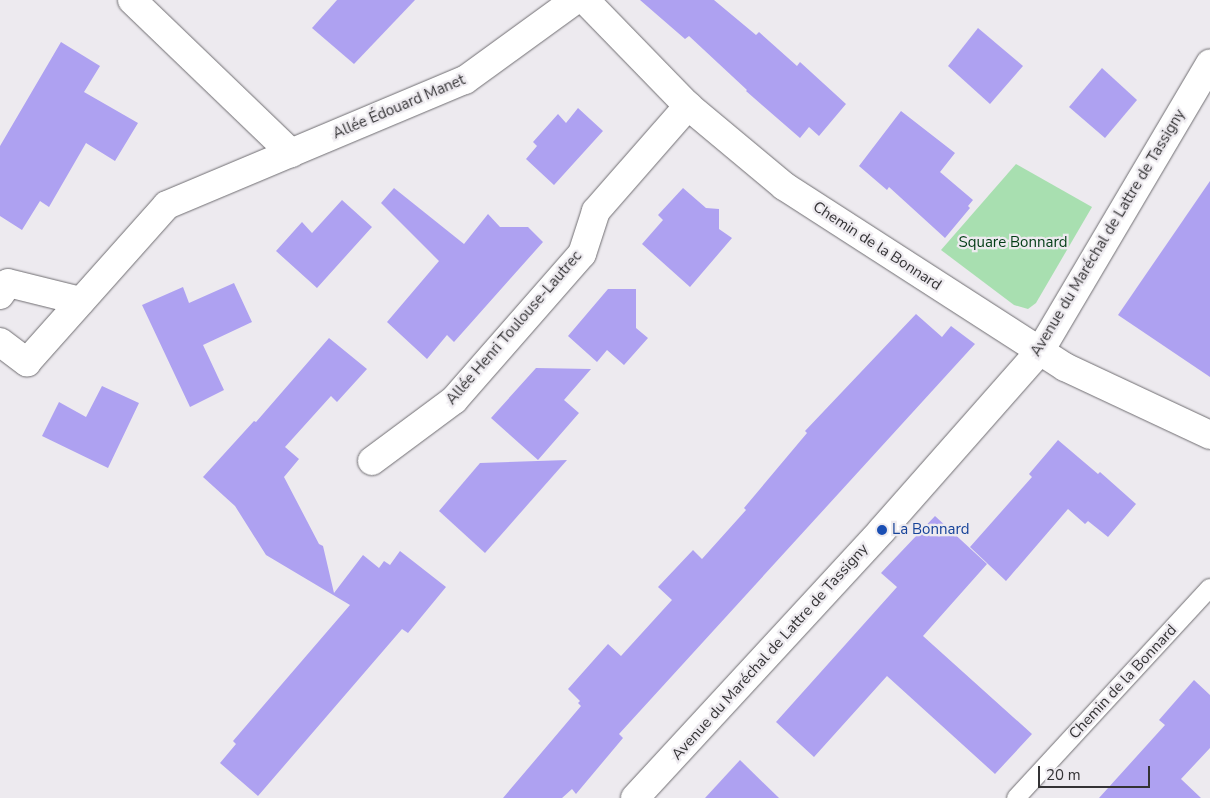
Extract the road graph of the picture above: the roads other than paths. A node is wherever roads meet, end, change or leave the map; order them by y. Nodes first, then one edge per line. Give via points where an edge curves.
1 (132, 0) edge
2 (575, 0) edge
3 (585, 0) edge
4 (1210, 63) edge
5 (688, 106) junction
6 (291, 153) junction
7 (0, 295) edge
8 (82, 301) junction
9 (0, 342) edge
10 (1040, 352) junction
11 (1210, 435) edge
12 (372, 461) dead end
13 (1210, 588) edge
14 (636, 798) edge
15 (1016, 798) edge

1 - 6 street
2 - 6 street, Allée Édouard Manet via 466,80
3 - 5 street, Chemin de la Bonnard
4 - 10 street, Avenue du Maréchal de Lattre de Tassigny
5 - 10 street, Chemin de la Bonnard via 784,186
5 - 12 street, Allée Henri Toulouse-Lautrec via 596,211 582,254 454,400
6 - 8 street, Allée Édouard Manet via 167,206
7 - 8 street via 8,282
8 - 9 street, Allée Édouard Manet via 27,362
10 - 11 street, Chemin de la Bonnard
10 - 14 street, Avenue du Maréchal de Lattre de Tassigny via 836,581
13 - 15 lane, Chemin de la Bonnard

